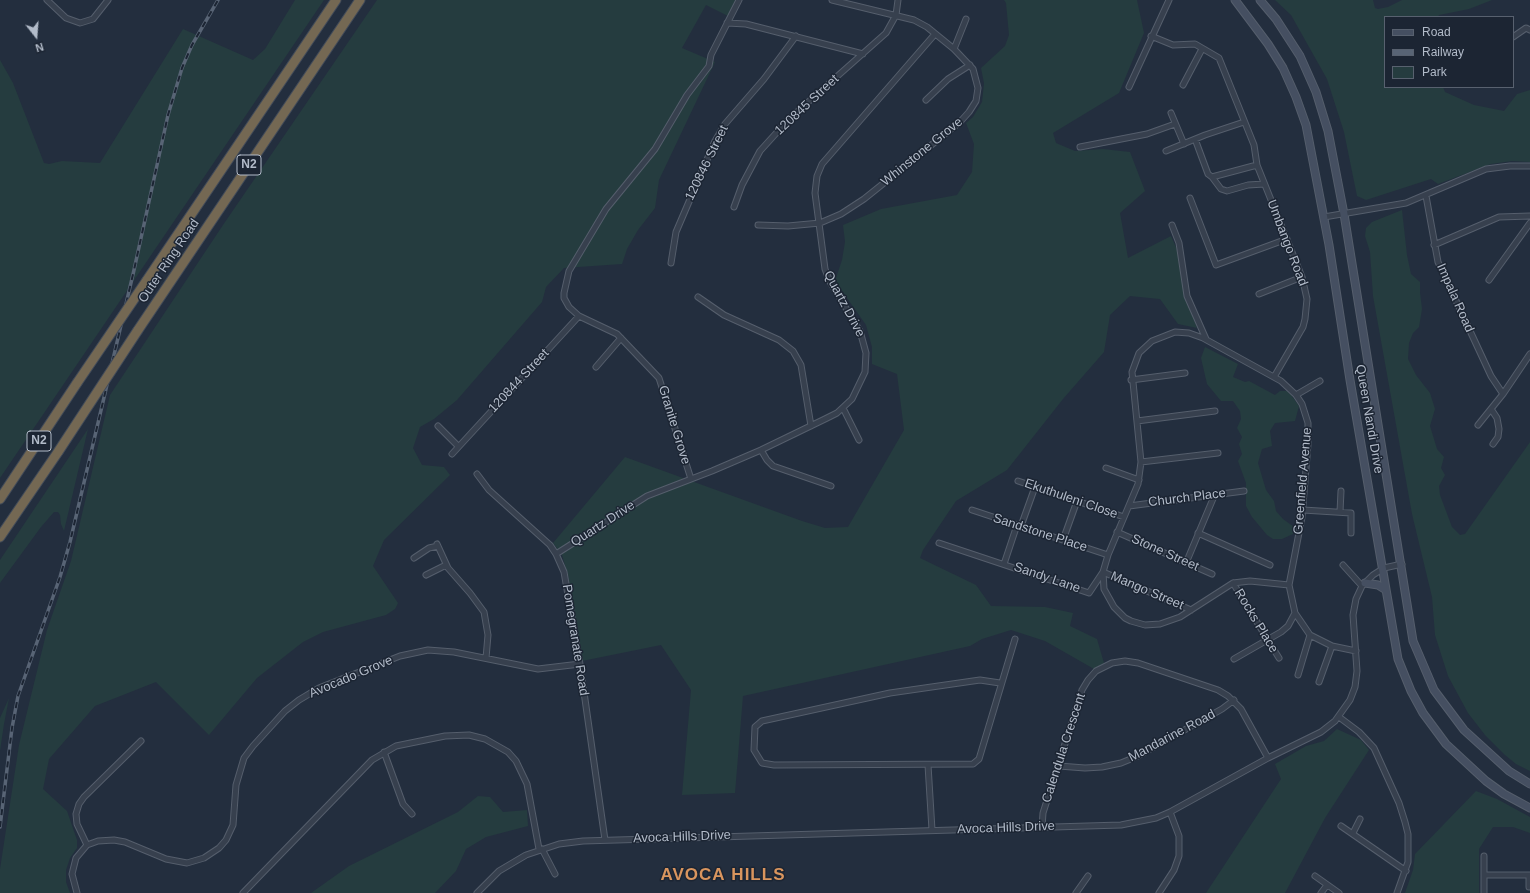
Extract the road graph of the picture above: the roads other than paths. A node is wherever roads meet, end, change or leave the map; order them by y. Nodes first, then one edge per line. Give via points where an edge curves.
1 (47, 0) edge
2 (108, 0) edge
3 (336, 0) edge
4 (360, 0) edge
5 (739, 0) edge
6 (832, 0) edge
7 (898, 0) edge
8 (1169, 0) edge
9 (1234, 0) edge
10 (1260, 0) edge
11 (896, 16) junction
12 (966, 19) dead end
13 (727, 23) junction
14 (1530, 30) edge
15 (935, 34) junction
16 (796, 36) junction
17 (1152, 36) junction
18 (1514, 36) edge
19 (954, 49) junction
20 (1202, 49) junction
21 (863, 54) junction
22 (970, 65) junction
23 (1183, 85) dead end
24 (1129, 87) dead end
25 (926, 100) dead end
26 (1171, 113) dead end
27 (1244, 122) junction
28 (1176, 124) junction
29 (1195, 139) junction
30 (1184, 144) junction
31 (1080, 147) dead end
32 (1166, 151) dead end
33 (1257, 165) junction
34 (1530, 166) edge
35 (1212, 177) junction
36 (1264, 184) junction
37 (1426, 196) junction
38 (1190, 198) dead end
39 (734, 207) dead end
40 (1344, 214) junction
41 (1530, 216) edge
42 (1324, 217) junction
43 (820, 223) junction
44 (1530, 223) edge
45 (758, 225) dead end
46 (1172, 225) dead end
47 (1286, 239) junction
48 (1434, 245) junction
49 (671, 263) dead end
50 (1302, 277) junction
51 (1489, 280) dead end
52 (1258, 294) dead end
53 (698, 297) dead end
54 (579, 316) junction
55 (622, 338) junction
56 (1206, 339) junction
57 (1530, 354) edge
58 (596, 367) dead end
59 (1185, 373) dead end
60 (1274, 377) junction
61 (1131, 380) junction
62 (1320, 381) dead end
63 (1502, 394) junction
64 (1296, 395) junction
65 (843, 408) junction
66 (1491, 410) junction
67 (1214, 411) dead end
68 (1137, 421) junction
69 (1478, 425) dead end
70 (438, 426) dead end
71 (811, 426) junction
72 (859, 440) dead end
73 (1493, 444) dead end
74 (458, 446) junction
75 (761, 450) junction
76 (1218, 453) dead end
77 (452, 454) dead end
78 (1141, 462) junction
79 (1106, 468) dead end
80 (477, 474) dead end
81 (691, 479) junction
82 (1139, 480) junction
83 (1018, 481) dead end
84 (831, 486) dead end
85 (1035, 487) junction
86 (1244, 491) dead end
87 (1341, 491) dead end
88 (1215, 494) junction
89 (0, 499) edge
90 (1077, 501) junction
91 (1129, 506) junction
92 (972, 510) dead end
93 (1303, 510) junction
94 (1340, 512) junction
95 (1124, 517) junction
96 (1019, 525) junction
97 (1118, 532) junction
98 (1198, 533) junction
99 (1351, 533) dead end
100 (0, 537) edge
101 (1063, 540) junction
102 (939, 543) dead end
103 (556, 554) junction
104 (1108, 555) junction
105 (414, 558) dead end
106 (1186, 563) junction
107 (1004, 564) junction
108 (1402, 564) junction
109 (446, 565) junction
110 (1270, 565) dead end
111 (1343, 565) dead end
112 (1384, 568) junction
113 (1103, 572) junction
114 (1212, 574) dead end
115 (426, 575) dead end
116 (1233, 583) junction
117 (1364, 584) junction
118 (1289, 585) junction
119 (1386, 590) junction
120 (1191, 610) junction
121 (1294, 613) junction
122 (1310, 635) junction
123 (1015, 639) dead end
124 (1268, 639) junction
125 (1332, 646) junction
126 (1356, 651) junction
127 (486, 658) junction
128 (1279, 658) dead end
129 (1234, 659) dead end
130 (580, 664) junction
131 (1298, 675) dead end
132 (1319, 682) dead end
133 (1000, 683) junction
134 (1234, 700) junction
135 (1339, 717) junction
136 (141, 741) dead end
137 (384, 752) junction
138 (1268, 758) junction
139 (928, 765) junction
140 (1059, 766) junction
141 (1530, 784) edge
142 (1530, 808) edge
143 (1170, 812) junction
144 (412, 814) dead end
145 (1360, 819) dead end
146 (1341, 826) dead end
147 (1042, 827) junction
148 (932, 830) junction
149 (1353, 834) junction
150 (605, 840) junction
151 (87, 845) junction
152 (541, 849) junction
153 (1484, 856) dead end
154 (1406, 871) junction
155 (555, 874) dead end
156 (1484, 875) junction
157 (1529, 875) edge
158 (1088, 876) dead end
159 (1315, 876) dead end
160 (1327, 884) junction
161 (1529, 887) dead end
162 (77, 893) edge
163 (242, 893) edge
164 (477, 893) edge
165 (1076, 893) edge
166 (1159, 893) edge
167 (1321, 893) edge
168 (1339, 893) edge
169 (1397, 893) edge
170 (1484, 893) edge

1 - 2 street via 66,18 83,23 93,19
3 - 89 highway, Outer Ring Road / N2, bridge
4 - 100 highway, Outer Ring Road / N2, bridge
5 - 13 street
6 - 11 street, Whinstone Grove
7 - 11 street
8 - 17 street
9 - 42 main road, Queen Nandi Drive via 1283,68 1296,97 1310,144
10 - 40 main road, Queen Nandi Drive via 1291,41 1316,92 1328,131
11 - 15 street, Whinstone Grove via 921,23
11 - 21 street, 120845 Street via 886,33
12 - 19 street
13 - 16 street via 746,24
13 - 54 street, Granite Grove via 711,55 709,66 687,95 655,149 606,209 570,271 564,298
14 - 18 street via 1527,27
15 - 19 street, Whinstone Grove
15 - 43 street, Quartz Drive via 822,164 815,184
16 - 21 street
16 - 49 street, 120846 Street via 764,79 725,124 715,141 676,232
17 - 20 street, Umbango Road via 1173,45 1195,44
17 - 24 street
19 - 22 street, Whinstone Grove
20 - 23 street
20 - 27 street, Umbango Road via 1220,60
21 - 39 street, 120845 Street via 789,119 760,151 742,185
22 - 25 street via 948,79
22 - 43 street, Whinstone Grove via 976,75 977,94 973,107 966,116 852,208
26 - 28 street
27 - 29 street
27 - 33 street, Umbango Road via 1255,149
28 - 30 street
28 - 31 street via 1147,134
29 - 30 street
29 - 35 street via 1208,174
30 - 32 street
33 - 35 street
33 - 36 street, Umbango Road
34 - 37 street via 1486,169
35 - 36 street via 1221,189 1227,191
36 - 47 street, Umbango Road
37 - 40 street via 1393,206
37 - 48 street, Impala Road
38 - 47 street via 1216,265
40 - 42 street
40 - 108 main road, Queen Nandi Drive
41 - 48 street via 1499,217
42 - 112 main road, Queen Nandi Drive
43 - 45 street, Whinstone Grove
43 - 65 street, Quartz Drive via 825,269 860,331 866,353 862,381 852,399
44 - 51 street
46 - 56 street via 1179,243 1187,296
47 - 50 street, Umbango Road
48 - 63 street, Impala Road via 1446,281
50 - 52 street
50 - 60 street, Umbango Road via 1307,299 1305,319
53 - 71 street via 724,315 779,340 793,351 801,365
54 - 55 street, Granite Grove
54 - 74 street, 120844 Street
55 - 58 street
55 - 81 street, Granite Grove via 661,382
56 - 60 street, Greenfield Avenue
56 - 61 street, Greenfield Avenue via 1189,333 1175,332 1152,341 1144,346 1135,360
57 - 63 street
59 - 61 street
60 - 64 street, Greenfield Avenue
61 - 68 street, Greenfield Avenue
62 - 64 street
63 - 66 street
64 - 93 street, Greenfield Avenue via 1304,409 1308,431
65 - 71 street, Quartz Drive via 826,420
65 - 72 street
66 - 69 street
66 - 73 street via 1497,418 1499,429 1498,437
67 - 68 street
68 - 78 street, Greenfield Avenue
70 - 74 street
71 - 75 street, Quartz Drive
74 - 77 street, 120844 Street
75 - 81 street, Quartz Drive
75 - 84 street via 773,466
76 - 78 street
78 - 82 street, Greenfield Avenue
79 - 82 street
80 - 103 street, Pomegranate Road via 489,490
81 - 103 street, Quartz Drive via 647,496
82 - 91 street, Greenfield Avenue
83 - 85 street, Ekuthuleni Close
85 - 90 street, Ekuthuleni Close
85 - 96 street, Sandy Lane
86 - 88 street, Church Place
87 - 94 street
88 - 91 street, Church Place
88 - 98 street
90 - 95 street, Ekuthuleni Close
90 - 101 street
91 - 95 street, Greenfield Avenue
92 - 96 street, Sandstone Place
93 - 94 street
93 - 118 street, Greenfield Avenue
94 - 99 street via 1351,514
95 - 97 street, Greenfield Avenue
96 - 101 street, Sandstone Place
96 - 107 street, Sandy Lane
97 - 104 street, Greenfield Avenue
97 - 106 street, Stone Street
98 - 106 street
98 - 110 street
101 - 104 street, Sandstone Place
102 - 107 street, Sandy Lane
103 - 130 street, Pomegranate Road via 564,572
104 - 113 street, Greenfield Avenue
105 - 109 street via 437,545
106 - 114 street, Stone Street
107 - 113 street, Sandy Lane via 1089,593
108 - 112 street
108 - 141 main road, Queen Nandi Drive via 1413,641 1434,690 1464,730 1482,748 1508,771
109 - 115 street
109 - 127 street via 484,612 488,635
111 - 117 street
112 - 117 street
112 - 119 main road, Queen Nandi Drive
113 - 120 street, Mango Street
113 - 120 street, Greenfield Avenue via 1104,589 1109,600 1119,613 1131,621 1145,625 1160,624
116 - 118 street, Greenfield Avenue via 1250,581
116 - 120 street, Greenfield Avenue
116 - 124 street, Rocks Place
117 - 119 main road via 1378,585
117 - 126 street, Avoca Hills Drive via 1356,599 1353,615
118 - 121 street, Greenfield Avenue
119 - 142 main road, Queen Nandi Drive via 1398,659 1423,712 1446,744 1464,762 1504,794
121 - 122 street, Greenfield Avenue
121 - 124 street via 1285,629
122 - 125 street, Greenfield Avenue
122 - 131 street
123 - 133 street
124 - 128 street, Rocks Place
124 - 129 street
125 - 126 street, Greenfield Avenue
125 - 132 street
126 - 135 street, Avoca Hills Drive via 1355,687
127 - 130 street, Avocado Grove via 538,669
127 - 151 street, Avocado Grove via 441,651 418,651 333,682 299,700 285,711 244,758 236,785 231,832 219,848 204,858 176,862 114,840 103,839
130 - 150 street, Pomegranate Road
133 - 139 street via 977,761 969,765
133 - 139 street via 980,680 890,693 762,721 754,730 754,750 759,760 765,764
134 - 138 street, Calendula Crescent
134 - 140 street, Mandarine Road via 1138,756 1121,763 1084,768
134 - 140 street, Calendula Crescent via 1218,690 1138,663 1112,663 1096,672 1085,685
135 - 138 street, Avoca Hills Drive via 1321,732
135 - 154 street via 1359,732 1374,748 1399,803 1408,834
136 - 151 street via 79,804 77,824
137 - 144 street via 403,804
137 - 152 street via 404,744 460,734 485,739 498,746 516,761 525,778
137 - 163 street via 366,765
138 - 143 street, Avoca Hills Drive
139 - 148 street
140 - 147 street, Calendula Crescent via 1043,813
143 - 147 street, Avoca Hills Drive via 1156,818 1127,824
143 - 166 street via 1179,836 1179,856 1174,870
145 - 149 street
146 - 149 street
147 - 148 street, Avoca Hills Drive
148 - 150 street, Avoca Hills Drive
149 - 154 street
150 - 152 street, Avoca Hills Drive via 583,841
151 - 162 street via 76,858 72,868
152 - 155 street
152 - 164 street, Avoca Hills Drive via 499,871
153 - 156 street
154 - 169 street
156 - 157 street
156 - 170 street
157 - 161 street
158 - 165 street
159 - 160 street
160 - 167 street
160 - 168 street

